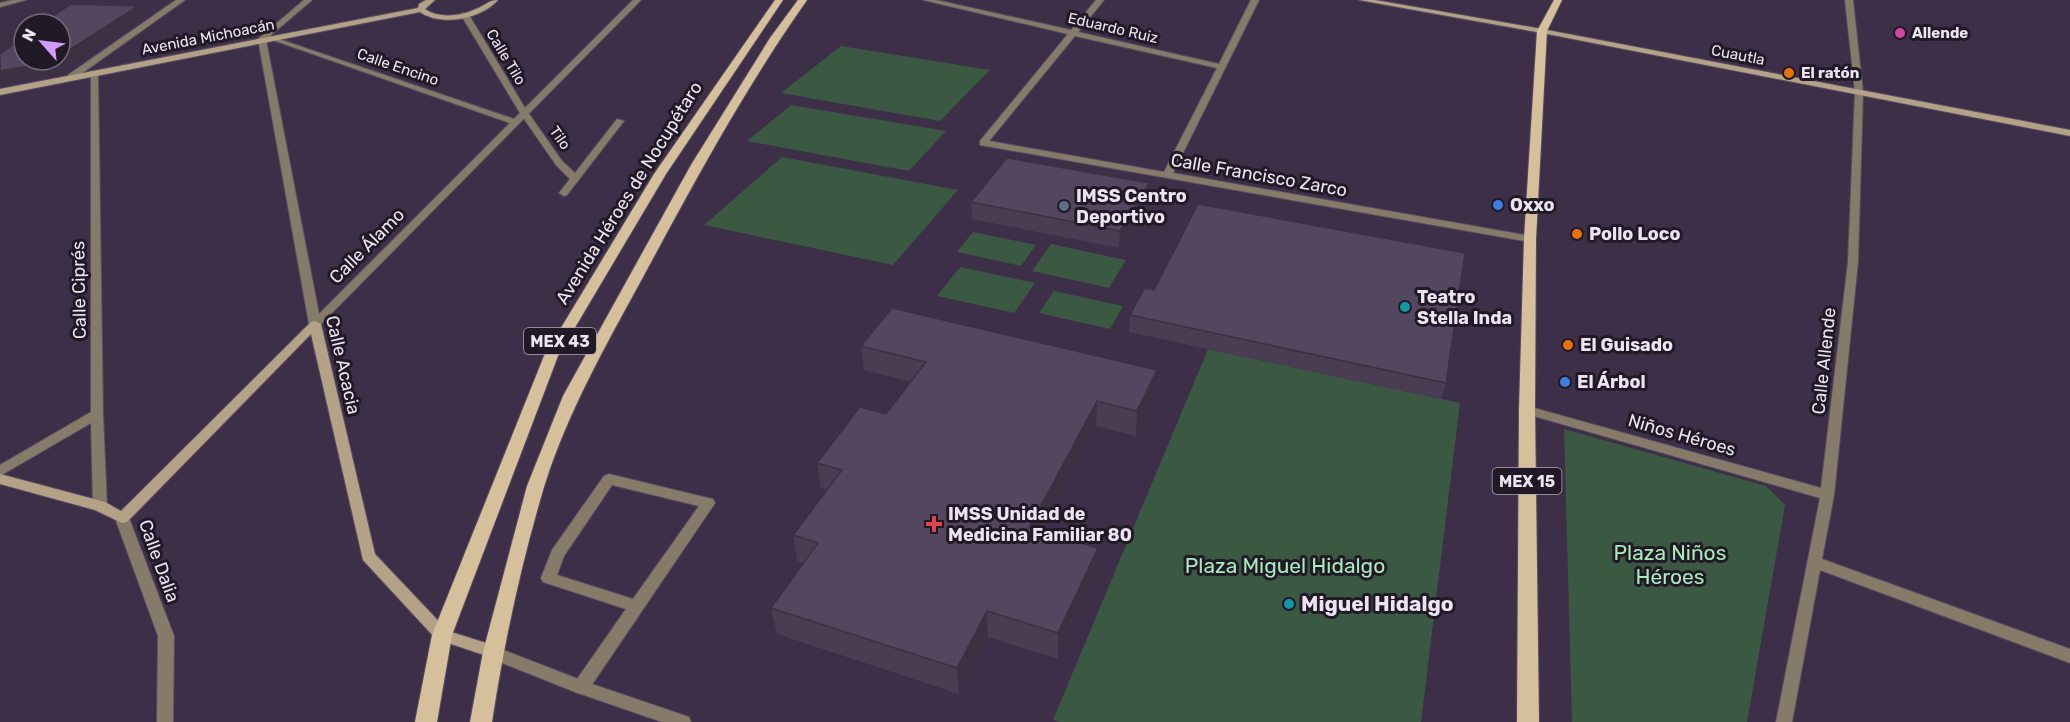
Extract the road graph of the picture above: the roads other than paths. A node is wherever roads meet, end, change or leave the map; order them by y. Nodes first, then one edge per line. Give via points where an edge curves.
1 (22, 0) edge
2 (181, 0) edge
3 (308, 0) edge
4 (431, 0) edge
5 (494, 0) edge
6 (637, 0) edge
7 (779, 0) edge
8 (803, 0) edge
9 (927, 0) edge
10 (1100, 0) edge
11 (1255, 0) edge
12 (1364, 0) edge
13 (1558, 0) edge
14 (1849, 0) edge
15 (0, 5) edge
16 (421, 10) junction
17 (465, 15) junction
18 (1542, 31) junction
19 (1075, 33) junction
20 (267, 38) junction
21 (1222, 67) junction
22 (94, 73) junction
23 (71, 77) junction
24 (0, 92) edge
25 (1859, 92) junction
26 (524, 113) junction
27 (620, 121) dead end
28 (515, 122) junction
29 (2070, 133) edge
30 (1167, 175) junction
31 (574, 178) junction
32 (564, 193) dead end
33 (1530, 239) junction
34 (315, 324) junction
35 (1527, 410) junction
36 (97, 414) junction
37 (0, 471) edge
38 (0, 479) edge
39 (1827, 495) junction
40 (100, 506) junction
41 (122, 518) junction
42 (1813, 561) junction
43 (636, 606) junction
44 (442, 635) junction
45 (493, 652) junction
46 (2070, 656) edge
47 (581, 687) junction
48 (165, 722) edge
49 (426, 722) edge
50 (481, 722) edge
51 (683, 722) edge
52 (1528, 722) edge
53 (1784, 722) edge

1 - 15 street
2 - 23 street
3 - 20 street
4 - 16 street
5 - 17 street via 485,9
6 - 26 street, Calle Álamo
7 - 44 main road, Avenida Héroes de Nocupétaro / MEX 43 via 660,174 551,357
8 - 45 main road, MEX 43 via 775,38 697,165 571,396 536,486
9 - 19 street, Eduardo Ruiz
10 - 19 street
11 - 21 street
12 - 18 street, Cuautla
13 - 18 main road, MEX 15
14 - 25 street, Calle Allende
16 - 17 street via 431,16
16 - 20 street, Avenida Michoacán
17 - 26 street, Calle Tilo
18 - 25 street, Cuautla
18 - 33 main road, MEX 15
19 - 21 street, Eduardo Ruiz
19 - 30 street, Calle Francisco Zarco via 983,143
20 - 22 street, Avenida Michoacán
20 - 28 street, Calle Encino
20 - 34 street, Calle Acacia
21 - 30 street
22 - 23 street, Avenida Michoacán
22 - 36 street, Calle Ciprés
23 - 24 street, Avenida Michoacán
25 - 29 street, Cuautla
25 - 39 street, Calle Allende via 1853,262
26 - 28 street, Calle Álamo
26 - 31 street, Tilo
27 - 31 street
28 - 34 street, Calle Álamo
30 - 33 street, Calle Francisco Zarco
31 - 32 street
33 - 35 main road, MEX 15
34 - 41 street, Calle Álamo
34 - 44 street, Calle Acacia via 368,556
35 - 39 street, Niños Héroes
35 - 52 main road, MEX 15
36 - 37 street
36 - 40 street, Calle Ciprés
38 - 40 street, Calle Dalia
39 - 42 street, Calle Allende
40 - 41 street, Calle Dalia
41 - 48 street, Calle Dalia via 166,636
42 - 46 street
42 - 53 street, Calle Allende
43 - 43 street via 708,503 609,479 557,554 548,578
43 - 47 street
44 - 45 street
44 - 49 main road, Avenida Héroes de Nocupétaro / MEX 43
45 - 47 street
45 - 50 main road, MEX 43
47 - 51 street

